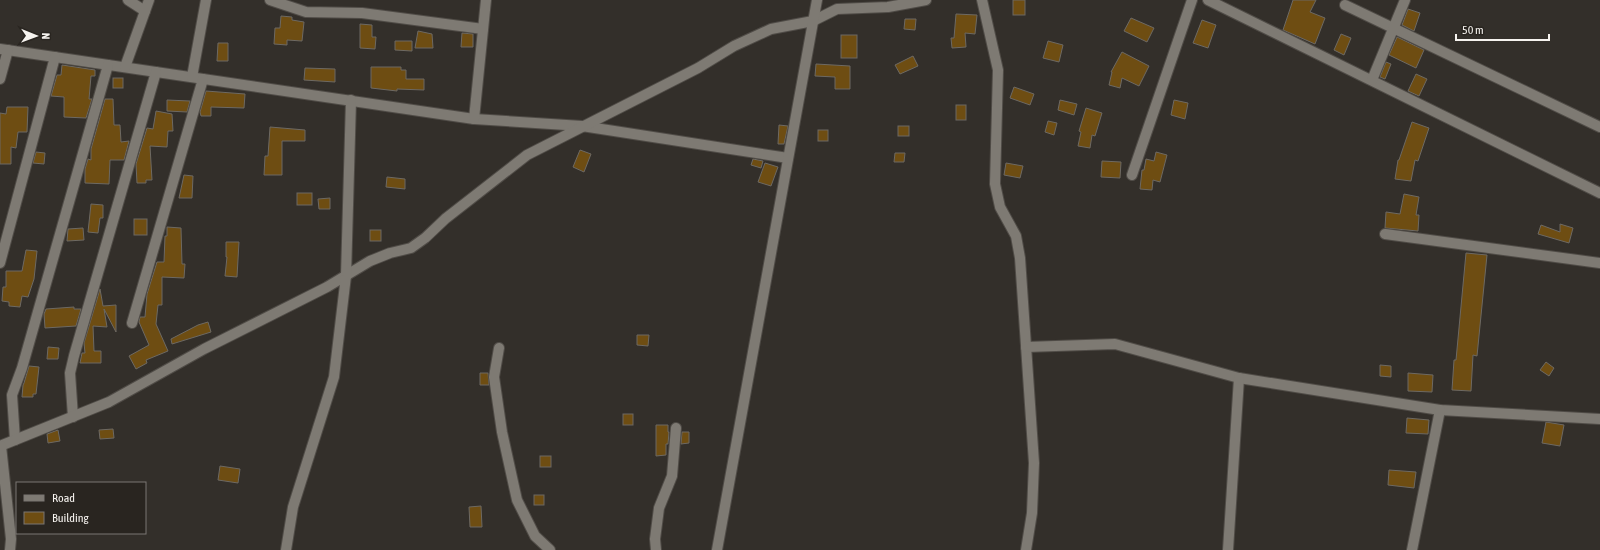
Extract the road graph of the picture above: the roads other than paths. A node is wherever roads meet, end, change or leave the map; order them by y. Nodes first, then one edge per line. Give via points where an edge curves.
1 (128, 0) edge
2 (149, 0) edge
3 (206, 0) edge
4 (270, 0) edge
5 (486, 0) edge
6 (817, 0) edge
7 (926, 0) edge
8 (982, 0) edge
9 (1192, 0) edge
10 (1208, 0) edge
11 (1405, 0) edge
12 (1220, 3) edge
13 (1345, 5) dead end
14 (145, 11) junction
15 (814, 21) junction
16 (1394, 28) junction
17 (483, 29) junction
18 (4, 50) edge
19 (55, 57) junction
20 (108, 65) junction
21 (126, 67) junction
22 (156, 72) junction
23 (192, 77) junction
24 (0, 79) edge
25 (203, 79) junction
26 (1372, 80) junction
27 (351, 100) junction
28 (474, 119) junction
29 (582, 126) junction
30 (1600, 127) edge
31 (788, 158) junction
32 (1132, 175) dead end
33 (1600, 193) edge
34 (1385, 234) dead end
35 (0, 263) edge
36 (1600, 263) edge
37 (346, 276) junction
38 (132, 323) dead end
39 (1026, 347) junction
40 (499, 348) dead end
41 (1239, 378) junction
42 (1440, 410) junction
43 (73, 417) junction
44 (1600, 420) edge
45 (676, 428) dead end
46 (15, 440) junction
47 (1, 446) edge
48 (10, 550) edge
49 (286, 550) edge
50 (550, 550) edge
51 (656, 550) edge
52 (717, 550) edge
53 (1026, 550) edge
54 (1228, 550) edge
55 (1412, 550) edge

1 - 14 street
2 - 14 street
3 - 23 street
4 - 17 street via 306,12 362,13
5 - 17 street
6 - 15 street
7 - 15 street via 888,7 837,9
8 - 39 street via 998,70 995,184 1000,207 1016,236 1020,258
9 - 32 street
10 - 12 street
11 - 16 street
12 - 26 street
13 - 16 street
14 - 21 street
15 - 29 street via 771,29
15 - 31 street
16 - 26 street
16 - 30 street
17 - 28 street
18 - 19 street
18 - 24 street
19 - 20 street
19 - 35 street
20 - 21 street
20 - 46 street via 22,368 12,395
21 - 22 street
22 - 23 street
22 - 43 street via 74,356 70,373
23 - 25 street
25 - 27 street
25 - 38 street
26 - 33 street
27 - 28 street
27 - 37 street
28 - 29 street
29 - 31 street
29 - 37 street via 527,155 411,248 370,261
31 - 52 street
34 - 36 street
37 - 43 street via 204,349 109,402
37 - 49 street via 334,377 293,507
39 - 41 street via 1114,344
39 - 53 street via 1034,463 1032,513
40 - 50 street via 494,377 502,432 517,500 535,536
41 - 42 street
41 - 54 street
42 - 44 street
42 - 55 street
43 - 46 street
45 - 51 street via 672,476 659,508
46 - 47 street
47 - 48 street

